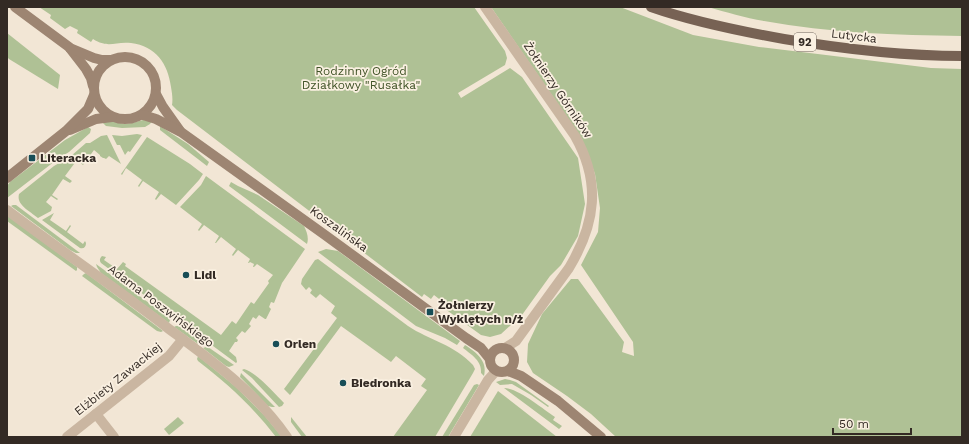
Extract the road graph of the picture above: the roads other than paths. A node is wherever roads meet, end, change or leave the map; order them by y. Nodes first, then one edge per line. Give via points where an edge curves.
1 (15, 7) edge
2 (485, 7) edge
3 (651, 7) edge
4 (69, 47) junction
5 (962, 56) edge
6 (112, 60) junction
7 (93, 91) junction
8 (156, 94) junction
9 (143, 115) junction
10 (112, 117) junction
11 (66, 131) junction
12 (181, 132) junction
13 (7, 178) edge
14 (7, 210) edge
15 (183, 339) junction
16 (509, 351) junction
17 (491, 355) junction
18 (511, 369) junction
19 (496, 371) junction
20 (96, 414) junction
21 (66, 437) edge
22 (114, 437) edge
23 (287, 437) edge
24 (454, 437) edge
25 (601, 437) edge

1 - 4 street
2 - 16 street, Żołnierzy Górników via 575,136 588,167 592,187 589,223 576,255
3 - 5 main road, Lutycka / 92 via 712,24 818,44 897,54
4 - 6 street via 94,58
4 - 7 street via 92,78
6 - 7 street via 102,66 96,75
6 - 8 street via 122,57 133,58 145,64 156,84
7 - 10 street via 98,105
7 - 11 street via 88,109
8 - 9 street via 151,106
8 - 12 street, Koszalińska
9 - 10 street via 128,119
9 - 12 street, Koszalińska via 156,118
10 - 11 street via 96,119
11 - 13 street
12 - 17 street, Koszalińska
14 - 15 street, Adama Poszwińskiego
15 - 20 street, Elżbiety Zawackiej via 169,356
15 - 23 street, Adama Poszwińskiego via 244,388
16 - 17 street via 498,348
16 - 18 street via 514,360
17 - 19 street via 490,365
18 - 19 street via 502,373
18 - 25 street via 558,401
19 - 24 street
20 - 21 street, Elżbiety Zawackiej
20 - 22 street

